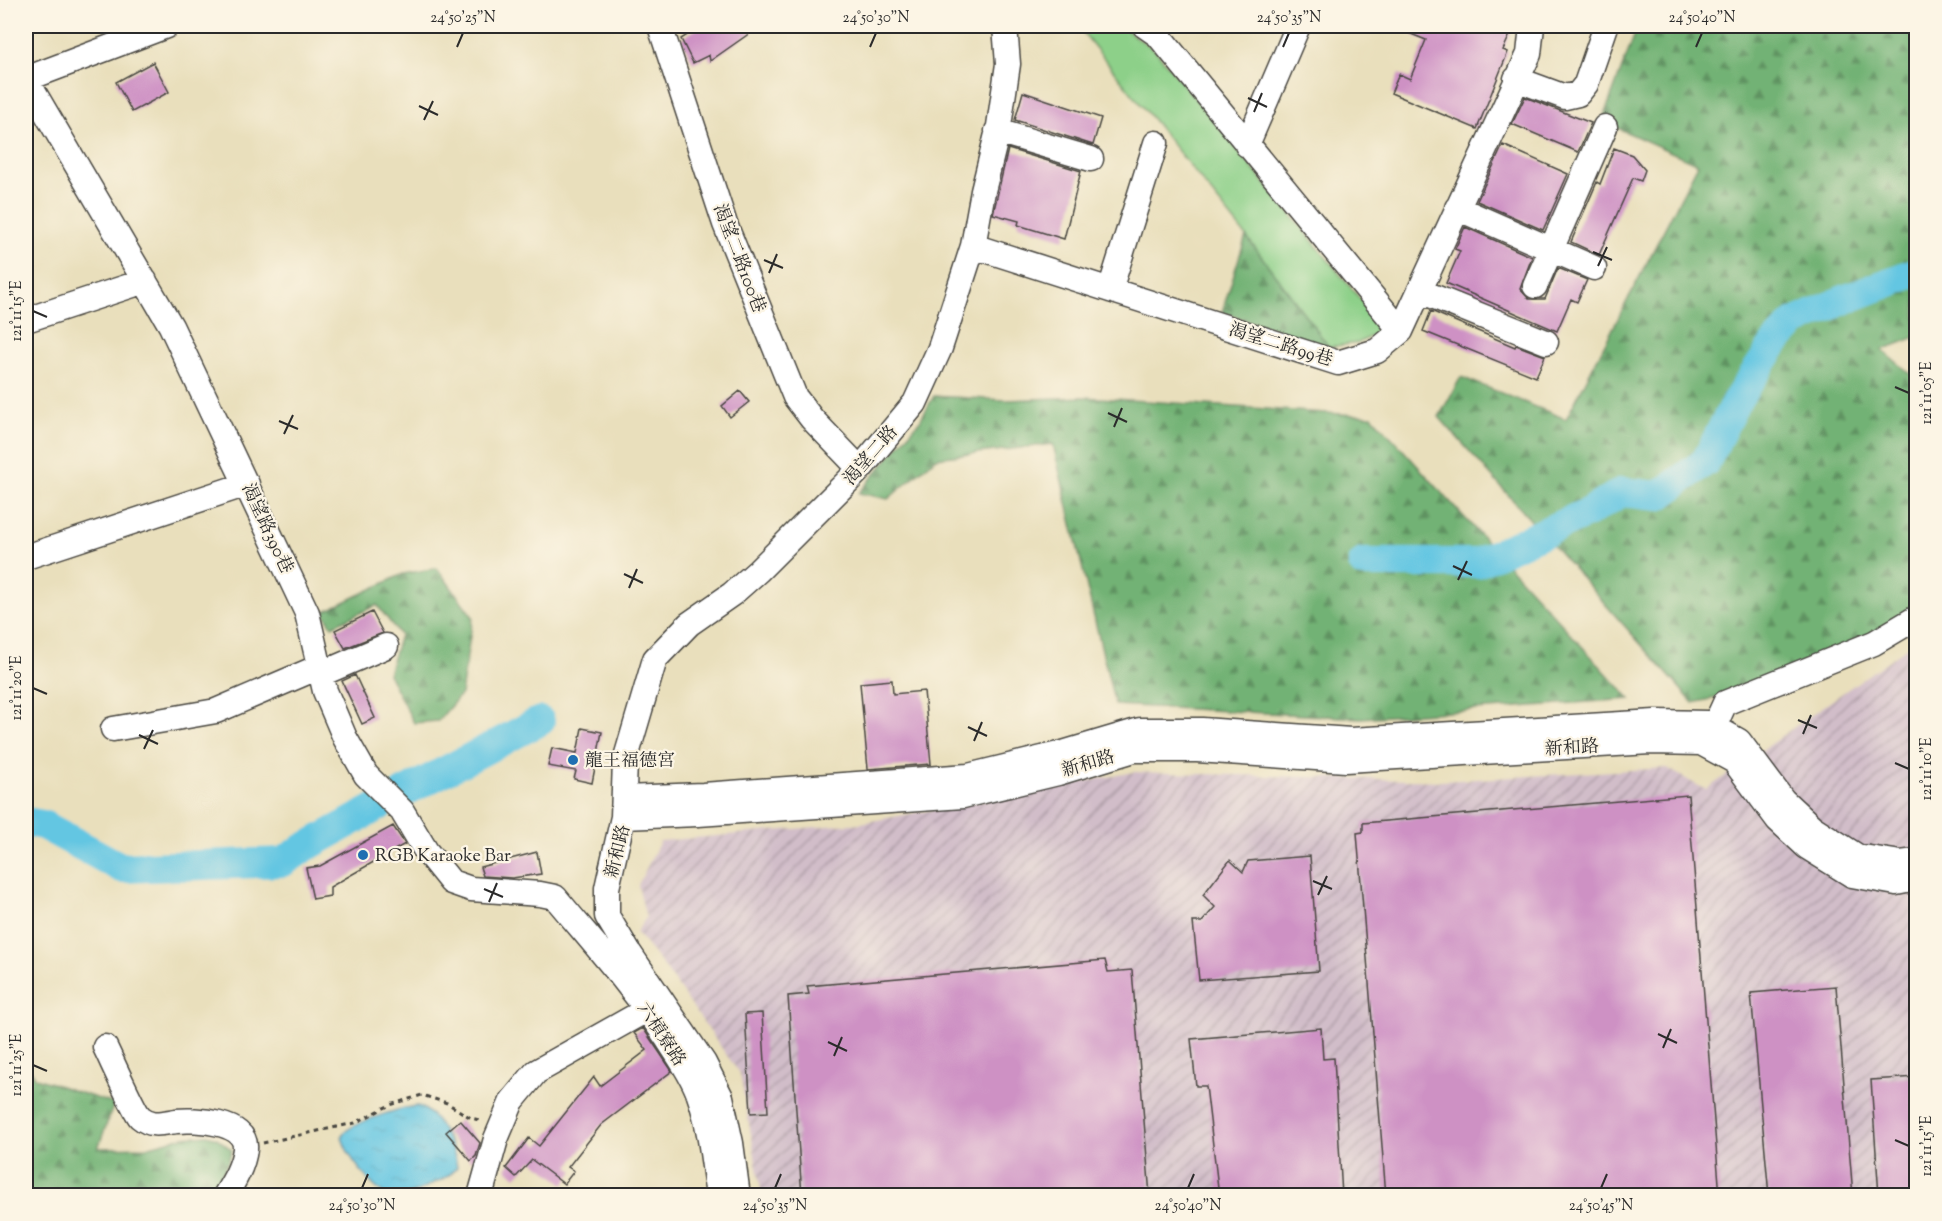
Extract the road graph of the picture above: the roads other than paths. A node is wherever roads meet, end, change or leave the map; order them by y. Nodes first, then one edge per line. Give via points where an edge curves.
1 (166, 26) edge
2 (1005, 26) edge
3 (1145, 26) edge
4 (1298, 26) edge
5 (1532, 26) edge
6 (1606, 26) edge
7 (663, 27) edge
8 (26, 79) edge
9 (1516, 79) junction
10 (1605, 127) dead end
11 (997, 131) junction
12 (1156, 143) dead end
13 (1247, 145) junction
14 (1091, 159) dead end
15 (1457, 208) junction
16 (974, 246) junction
17 (1552, 249) junction
18 (1594, 268) dead end
19 (145, 281) junction
20 (1535, 286) dead end
21 (1110, 290) junction
22 (1420, 291) junction
23 (26, 320) edge
24 (1401, 332) junction
25 (1546, 342) dead end
26 (860, 469) junction
27 (248, 484) junction
28 (26, 557) edge
29 (1917, 618) edge
30 (386, 646) dead end
31 (320, 671) junction
32 (1714, 728) junction
33 (113, 729) dead end
34 (624, 808) junction
35 (1917, 861) edge
36 (1917, 879) edge
37 (555, 897) joint
38 (648, 1009) junction
39 (105, 1047) dead end
40 (225, 1196) edge
41 (480, 1196) edge
42 (718, 1196) edge
43 (738, 1196) edge

1 - 8 street
2 - 11 street, 渴望二路 via 1008,64
3 - 13 street via 1158,35
4 - 13 street
5 - 9 street, 渴望二路99巷 via 1529,54
6 - 9 street via 1586,84 1578,94 1565,97
7 - 26 street, 渴望二路100巷 via 725,224 795,397
8 - 19 street, 渴望路390巷
9 - 15 street, 渴望二路99巷
10 - 17 street
11 - 14 street
11 - 16 street, 渴望二路
12 - 21 street
13 - 24 street
15 - 17 street
15 - 22 street, 渴望二路99巷
16 - 21 street, 渴望二路99巷
16 - 26 street, 渴望二路 via 940,348 915,403
17 - 18 street
17 - 20 street
19 - 23 street
19 - 27 street, 渴望路390巷
21 - 24 street, 渴望二路99巷 via 1338,363 1377,351
22 - 24 street, 渴望二路99巷
22 - 25 street
26 - 34 street, 渴望二路 via 758,571 689,624 655,659 625,761
27 - 28 street
27 - 31 street, 渴望路390巷 via 308,614
29 - 32 street via 1874,643 1725,703
30 - 31 street
31 - 33 street via 216,711
31 - 37 street, 渴望路390巷 via 345,738 366,775 402,811 451,882 471,889
32 - 34 street, 新和路 via 1707,723 1655,722 1351,740 1140,730 968,776 704,795
32 - 35 street, 新和路 via 1739,741 1783,800 1812,827 1857,856 1901,863
34 - 36 street, 新和路 via 698,814 963,796 1134,750 1346,760 1650,742 1701,743 1734,761 1778,820 1807,847 1852,875 1896,883
34 - 43 street, 新和路 via 607,888 607,916 704,1063 721,1097
37 - 38 street, 六槓寮路
38 - 41 street via 536,1072 512,1101
38 - 42 street, 六槓寮路 via 697,1090 707,1119
39 - 40 street via 139,1116 152,1124 212,1122 230,1126 242,1137 246,1146 240,1169

